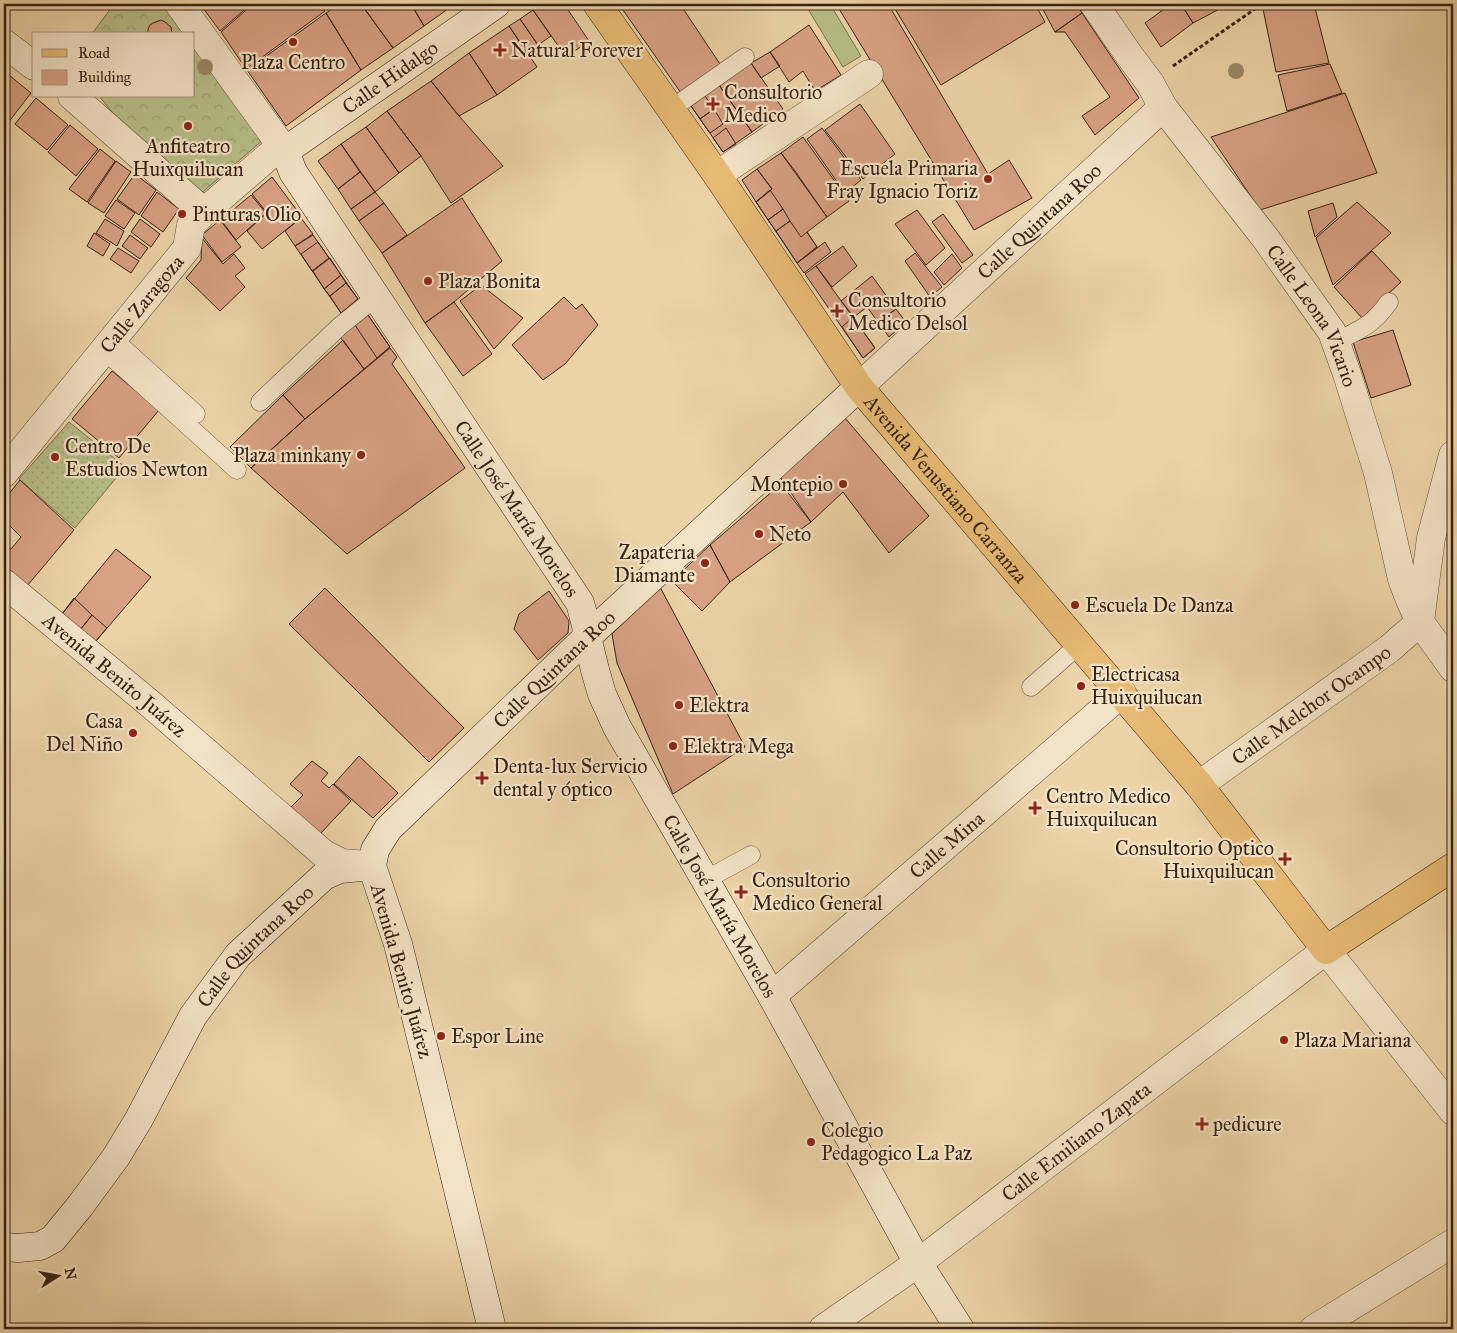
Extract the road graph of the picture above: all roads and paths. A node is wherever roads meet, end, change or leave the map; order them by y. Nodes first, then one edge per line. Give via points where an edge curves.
1 (179, 4) edge
2 (496, 4) edge
3 (597, 4) edge
4 (1094, 4) edge
5 (1262, 4) edge
6 (4, 43) edge
7 (745, 57) dead end
8 (32, 64) edge
9 (869, 74) dead end
10 (1150, 82) junction
11 (74, 98) edge
12 (1163, 107) junction
13 (671, 109) junction
14 (285, 151) junction
15 (717, 175) junction
16 (204, 212) junction
17 (376, 297) junction
18 (1389, 302) dead end
19 (1335, 342) junction
20 (108, 345) junction
21 (859, 387) junction
22 (260, 402) dead end
23 (196, 414) dead end
24 (1453, 456) edge
25 (238, 470) dead end
26 (4, 473) edge
27 (4, 583) edge
28 (1420, 622) junction
29 (587, 638) junction
30 (1080, 644) junction
31 (1453, 668) edge
32 (1031, 687) dead end
33 (1122, 692) junction
34 (1199, 784) junction
35 (751, 855) dead end
36 (372, 866) junction
37 (1453, 867) edge
38 (705, 880) junction
39 (1326, 950) junction
40 (772, 996) junction
41 (1453, 1111) edge
42 (1453, 1243) edge
43 (4, 1248) edge
44 (918, 1263) junction
45 (492, 1329) edge
46 (823, 1329) edge
47 (960, 1329) edge
48 (1314, 1329) edge

1 - 14 street, Calle José María Morelos
2 - 14 street, Calle Hidalgo
3 - 13 main road, Avenida Venustiano Carranza
4 - 10 street, Calle Leona Vicario
5 - 10 path
6 - 8 street
7 - 13 lane
9 - 15 street
10 - 12 street, Calle Leona Vicario
11 - 16 street
12 - 19 street, Calle Leona Vicario via 1266,239 1332,332
12 - 21 street, Calle Quintana Roo
13 - 15 main road, Avenida Venustiano Carranza
14 - 16 street, Calle Zaragoza via 270,154
14 - 17 street, Calle José María Morelos via 293,172
15 - 21 main road, Avenida Venustiano Carranza
16 - 20 street, Calle Zaragoza via 191,225 186,248
17 - 22 lane via 340,326
17 - 29 street, Calle José María Morelos via 580,603
18 - 19 lane via 1367,326
19 - 28 street, Calle Leona Vicario via 1378,473 1402,580
20 - 23 lane
20 - 25 lane
20 - 26 street, Calle Zaragoza
21 - 29 street, Calle Quintana Roo
21 - 30 main road, Avenida Venustiano Carranza
24 - 28 street via 1431,538
27 - 36 street, Avenida Benito Juárez via 324,854 342,863
28 - 31 street, Calle Leona Vicario
28 - 34 street, Calle Melchor Ocampo via 1389,649
29 - 36 street, Calle Quintana Roo via 388,829 375,850
29 - 38 street, Calle José María Morelos via 602,694 617,728
30 - 32 lane
30 - 33 main road, Avenida Venustiano Carranza
33 - 34 main road, Avenida Venustiano Carranza
33 - 40 street, Calle Mina
34 - 39 main road, Avenida Venustiano Carranza
35 - 38 lane
36 - 43 street, Calle Quintana Roo via 340,869 324,876 238,956 194,1016 139,1119 80,1206 53,1239 40,1246
36 - 45 street, Avenida Benito Juárez via 405,972
37 - 39 main road
38 - 40 street, Calle José María Morelos
39 - 41 street
39 - 44 street, Calle Emiliano Zapata
40 - 44 street, Calle José María Morelos
42 - 48 street
44 - 46 street, Calle Emiliano Zapata
44 - 47 street, Calle José María Morelos

